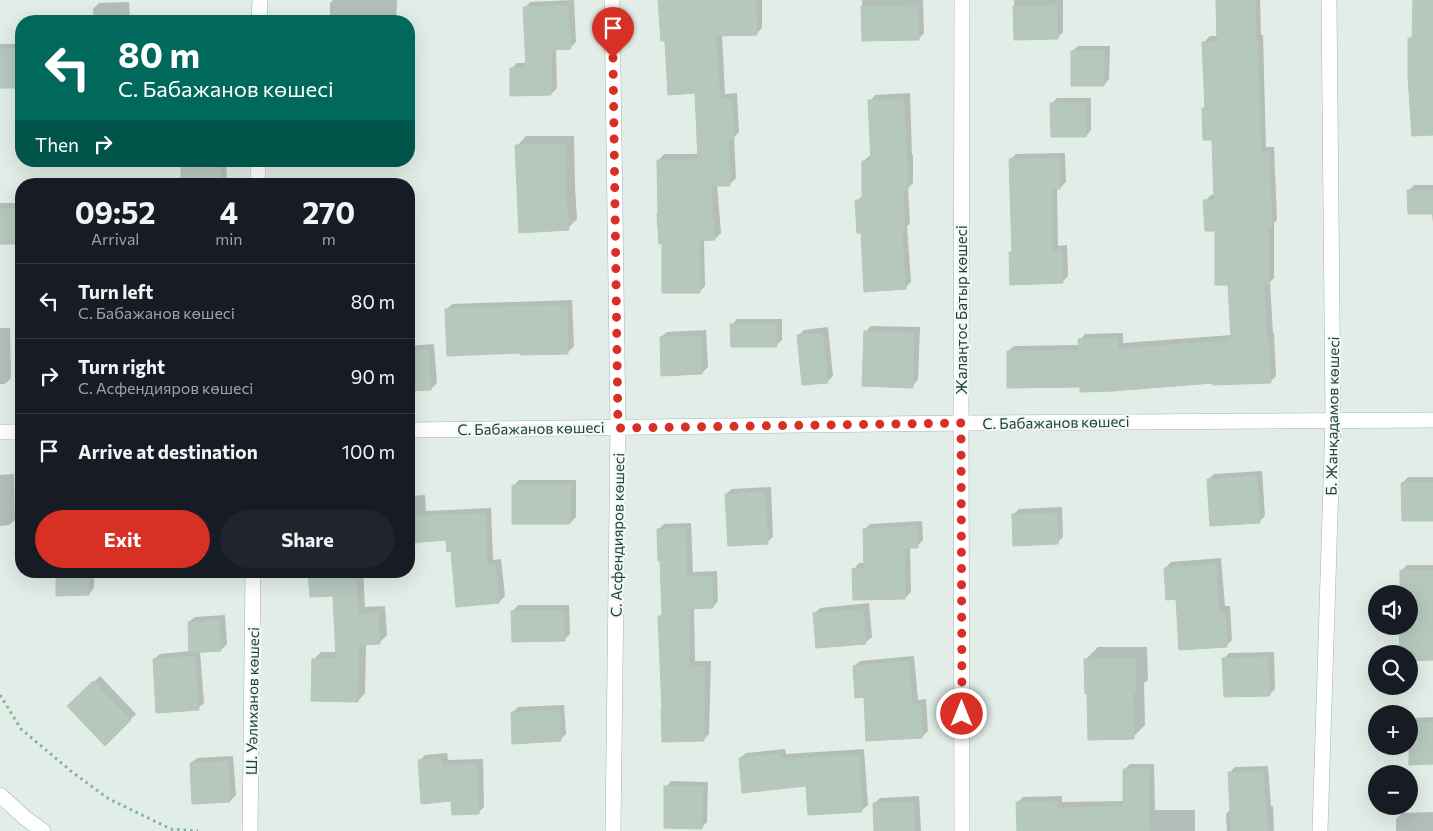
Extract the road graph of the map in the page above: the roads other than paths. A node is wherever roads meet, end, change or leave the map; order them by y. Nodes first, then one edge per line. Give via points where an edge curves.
1 (260, 0) edge
2 (612, 0) edge
3 (962, 0) edge
4 (1330, 0) edge
5 (259, 15) edge
6 (1333, 420) junction
7 (1433, 420) edge
8 (961, 423) junction
9 (618, 428) junction
10 (415, 430) edge
11 (0, 432) edge
12 (15, 432) edge
13 (254, 578) edge
14 (0, 795) edge
15 (42, 831) edge
16 (250, 831) edge
17 (613, 831) edge
18 (962, 831) edge
19 (1320, 831) edge

1 - 5 street
2 - 9 street, С. Асфендияров көшесі
3 - 8 street, Жалаңтос Батыр көшесі
4 - 6 street, Б. Жанқадамов көшесі
6 - 7 street, С. Бабажанов көшесі
6 - 8 street, С. Бабажанов көшесі
6 - 19 street, Б. Жанқадамов көшесі
8 - 9 street, С. Бабажанов көшесі
8 - 18 street, Жалаңтос Батыр көшесі
9 - 10 street, С. Бабажанов көшесі
9 - 17 street, С. Асфендияров көшесі
11 - 12 street
13 - 16 street, Ш. Уәлиханов көшесі
14 - 15 street

